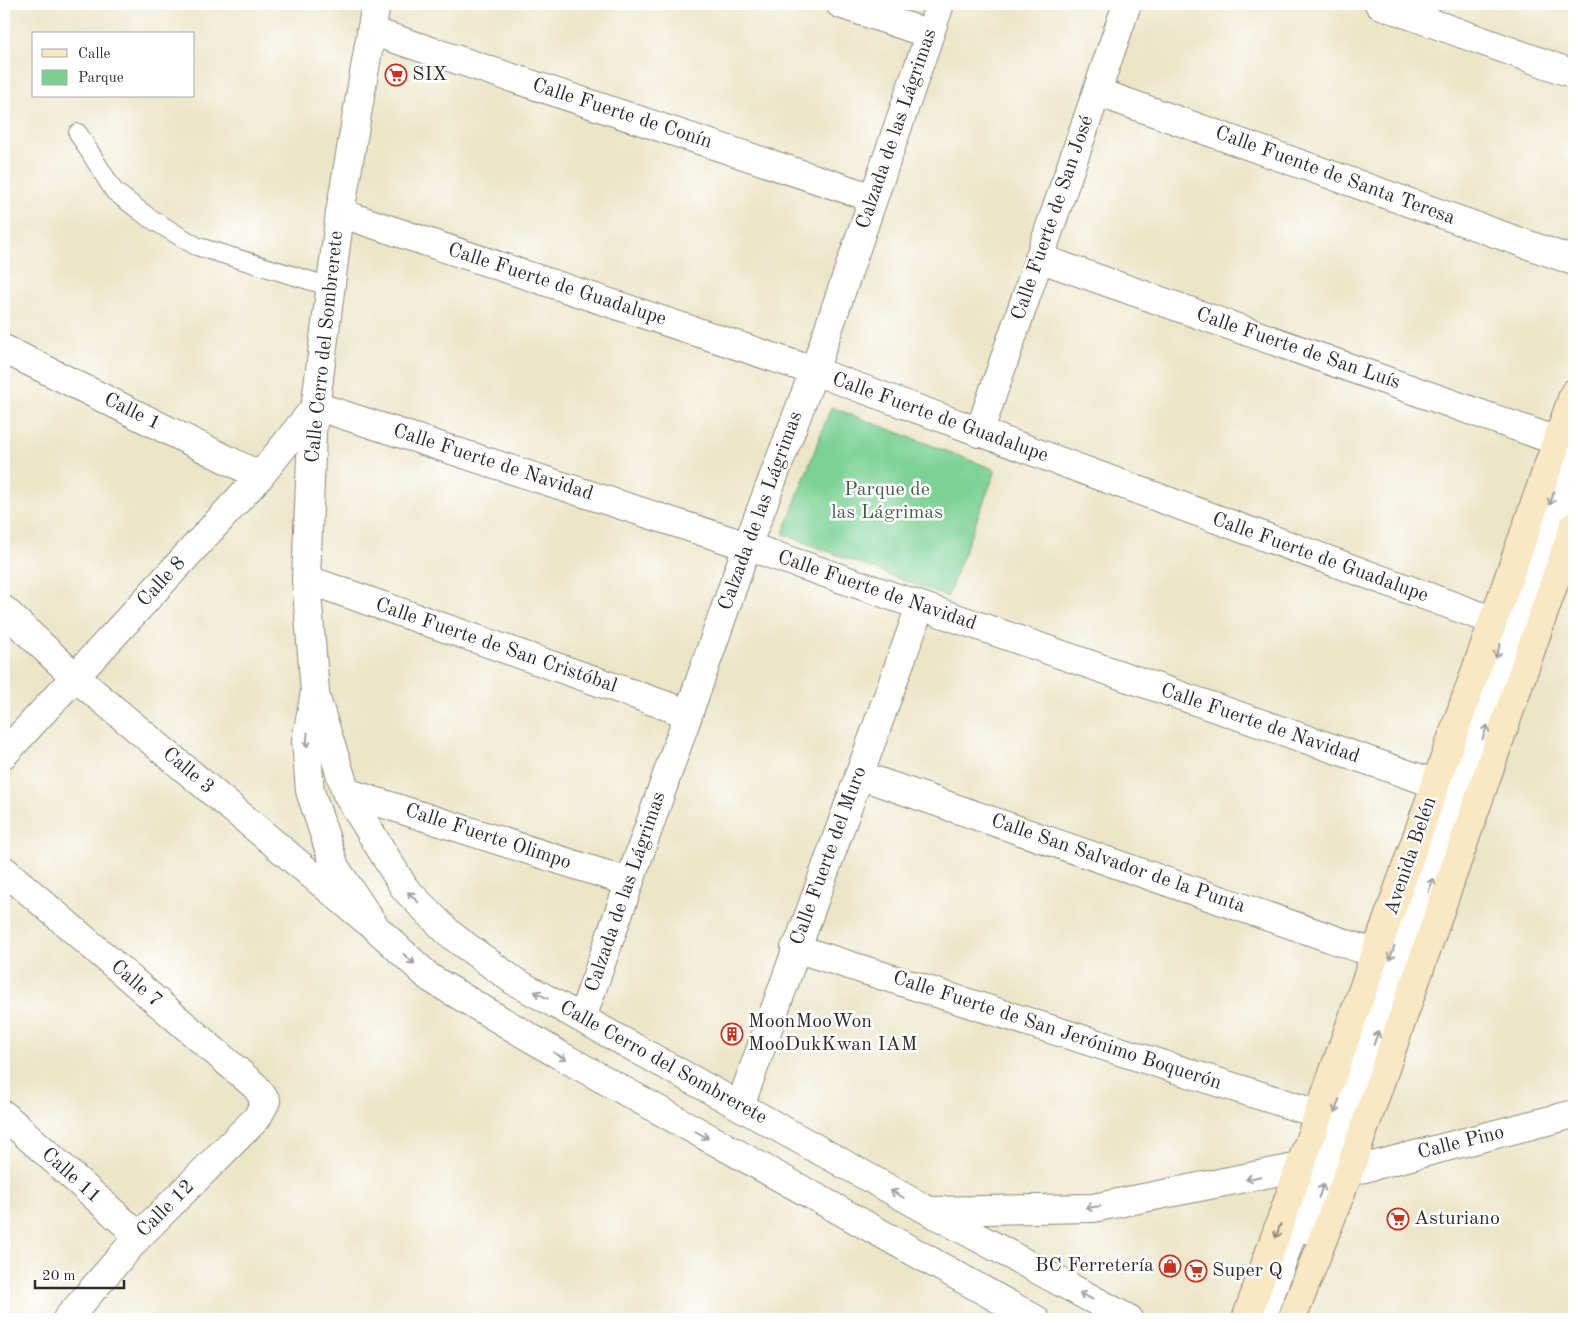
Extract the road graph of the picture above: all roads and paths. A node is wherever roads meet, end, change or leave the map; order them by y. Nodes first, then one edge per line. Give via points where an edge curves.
1 (376, 4) edge
2 (840, 4) edge
3 (940, 4) edge
4 (1127, 4) edge
5 (1379, 4) edge
6 (371, 31) junction
7 (929, 34) junction
8 (1574, 74) edge
9 (1097, 92) junction
10 (78, 133) dead end
11 (873, 198) junction
12 (340, 213) junction
13 (1039, 258) junction
14 (1574, 261) edge
15 (331, 287) junction
16 (4, 349) edge
17 (814, 370) junction
18 (1574, 393) edge
19 (316, 406) junction
20 (978, 433) junction
21 (1566, 438) edge
22 (260, 476) junction
23 (1574, 481) edge
24 (1574, 526) edge
25 (747, 546) junction
26 (306, 579) junction
27 (920, 607) junction
28 (4, 610) edge
29 (1514, 628) junction
30 (74, 676) junction
31 (314, 692) junction
32 (687, 713) junction
33 (4, 754) edge
34 (859, 775) junction
35 (1436, 784) junction
36 (346, 792) junction
37 (4, 870) edge
38 (629, 882) junction
39 (376, 928) junction
40 (796, 948) junction
41 (1376, 954) junction
42 (582, 1018) junction
43 (266, 1101) joint
44 (740, 1106) junction
45 (1318, 1114) junction
46 (1574, 1114) edge
47 (4, 1115) edge
48 (1300, 1167) junction
49 (1349, 1172) junction
50 (928, 1212) junction
51 (139, 1236) junction
52 (67, 1319) edge
53 (1035, 1319) edge
54 (1129, 1319) edge
55 (1246, 1319) edge
56 (1267, 1319) edge
57 (1276, 1319) edge
58 (1292, 1319) edge

1 - 6 street, Calle Cerro del Sombrerete
2 - 7 street
3 - 7 street, Calzada de las Lágrimas
4 - 9 street, Calle Fuerte de San José
5 - 8 street
6 - 11 street, Calle Fuerte de Conín
6 - 12 street, Calle Cerro del Sombrerete
7 - 11 street, Calzada de las Lágrimas
9 - 13 street, Calle Fuerte de San José
9 - 14 street, Calle Fuente de Santa Teresa
10 - 15 lane via 114,191 148,217 196,246
11 - 17 street, Calzada de las Lágrimas
12 - 15 street, Calle Cerro del Sombrerete
12 - 17 street, Calle Fuerte de Guadalupe
13 - 20 street, Calle Fuerte de San José
13 - 21 street, Calle Fuerte de San Luís
15 - 19 street, Calle Cerro del Sombrerete
16 - 22 street, Calle 1
17 - 20 street, Calle Fuerte de Guadalupe
17 - 25 street, Calzada de las Lágrimas
18 - 21 main road, Avenida Belén
19 - 22 street, Calle 8
19 - 25 street, Calle Fuerte de Navidad
19 - 26 street, Calle Cerro del Sombrerete
20 - 29 street, Calle Fuerte de Guadalupe
21 -> 29 main road, Avenida Belén
22 - 30 street, Calle 8
23 - 29 lane
24 - 29 main road, Avenida Belén
25 - 27 street, Calle Fuerte de Navidad
25 - 32 street, Calzada de las Lágrimas
26 - 31 street, Calle Cerro del Sombrerete
26 - 32 street, Calle Fuerte de San Cristóbal
27 - 34 street, Calle Fuerte del Muro
27 - 35 street, Calle Fuerte de Navidad
28 - 30 street, Calle 3
29 - 35 main road, Avenida Belén
29 - 49 main road, Avenida Belén
29 -> 56 lane via 1303,1202 1295,1240
57 -> 29 lane
30 - 33 street, Calle 8
30 - 39 street, Calle 3
31 - 36 street, Calle Cerro del Sombrerete
31 -> 39 street, Calle Cerro del Sombrerete via 306,741 310,792 335,867
32 - 38 street, Calzada de las Lágrimas
34 - 40 street, Calle Fuerte del Muro
34 - 41 street, Calle San Salvador de la Punta
35 - 41 main road, Avenida Belén
36 - 38 street, Calle Fuerte Olimpo
42 -> 36 street, Calle Cerro del Sombrerete via 514,981 451,935 405,888
37 - 43 street, Calle 7 via 255,1086
38 - 42 street, Calzada de las Lágrimas
39 -> 53 street, Calle Cerro del Sombrerete via 430,978 556,1053
40 - 44 street, Calle Fuerte del Muro
40 - 45 street, Calle Fuerte de San Jerónimo Boquerón
41 - 45 main road, Avenida Belén
42 - 44 street, Calle Cerro del Sombrerete
43 - 51 street, Calle 12 via 257,1118
50 -> 44 street, Calle Cerro del Sombrerete
45 - 48 main road, Avenida Belén
46 - 49 street, Calle Pino
47 - 51 street, Calle 11
48 -> 50 street via 1093,1208
48 -> 55 main road, Avenida Belén
49 - 58 main road, Avenida Belén
54 -> 50 street, Calle Cerro del Sombrerete
51 - 52 street, Calle 12

